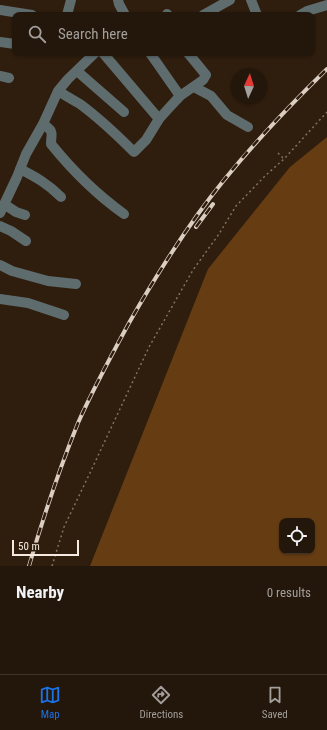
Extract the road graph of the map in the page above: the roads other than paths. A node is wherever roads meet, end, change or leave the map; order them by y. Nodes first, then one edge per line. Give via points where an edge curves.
1 (71, 0) edge
2 (118, 0) edge
3 (230, 0) edge
4 (251, 0) edge
5 (327, 5) edge
6 (0, 10) edge
7 (13, 12) edge
8 (68, 12) edge
9 (123, 12) edge
10 (208, 12) edge
11 (256, 12) edge
12 (305, 12) edge
13 (0, 42) edge
14 (12, 44) edge
15 (91, 56) edge
16 (106, 56) edge
17 (152, 56) edge
18 (191, 56) edge
19 (77, 71) junction
20 (194, 87) junction
21 (58, 92) junction
22 (180, 96) junction
23 (124, 112) dead end
24 (159, 119) junction
25 (43, 124) junction
26 (248, 127) dead end
27 (20, 169) junction
28 (61, 197) dead end
29 (2, 209) edge
30 (124, 214) dead end
31 (25, 215) dead end
32 (0, 226) edge
33 (26, 241) dead end
34 (0, 265) edge
35 (76, 284) dead end
36 (0, 299) edge
37 (64, 315) dead end

1 - 8 street
2 - 9 street
3 - 10 street
4 - 11 street
5 - 12 street
6 - 7 street
13 - 14 street
15 - 19 street
16 - 24 street
17 - 22 street
18 - 20 street via 206,74
19 - 21 street
19 - 23 street
20 - 22 street
20 - 26 street via 211,96 227,115
21 - 24 street via 80,104 134,152 146,140
21 - 25 street
22 - 24 street
25 - 27 street
25 - 30 street via 50,128 50,142 60,156 93,190
27 - 28 street via 39,178
27 - 29 street
29 - 31 street
32 - 33 street
34 - 35 street via 48,281
36 - 37 street

